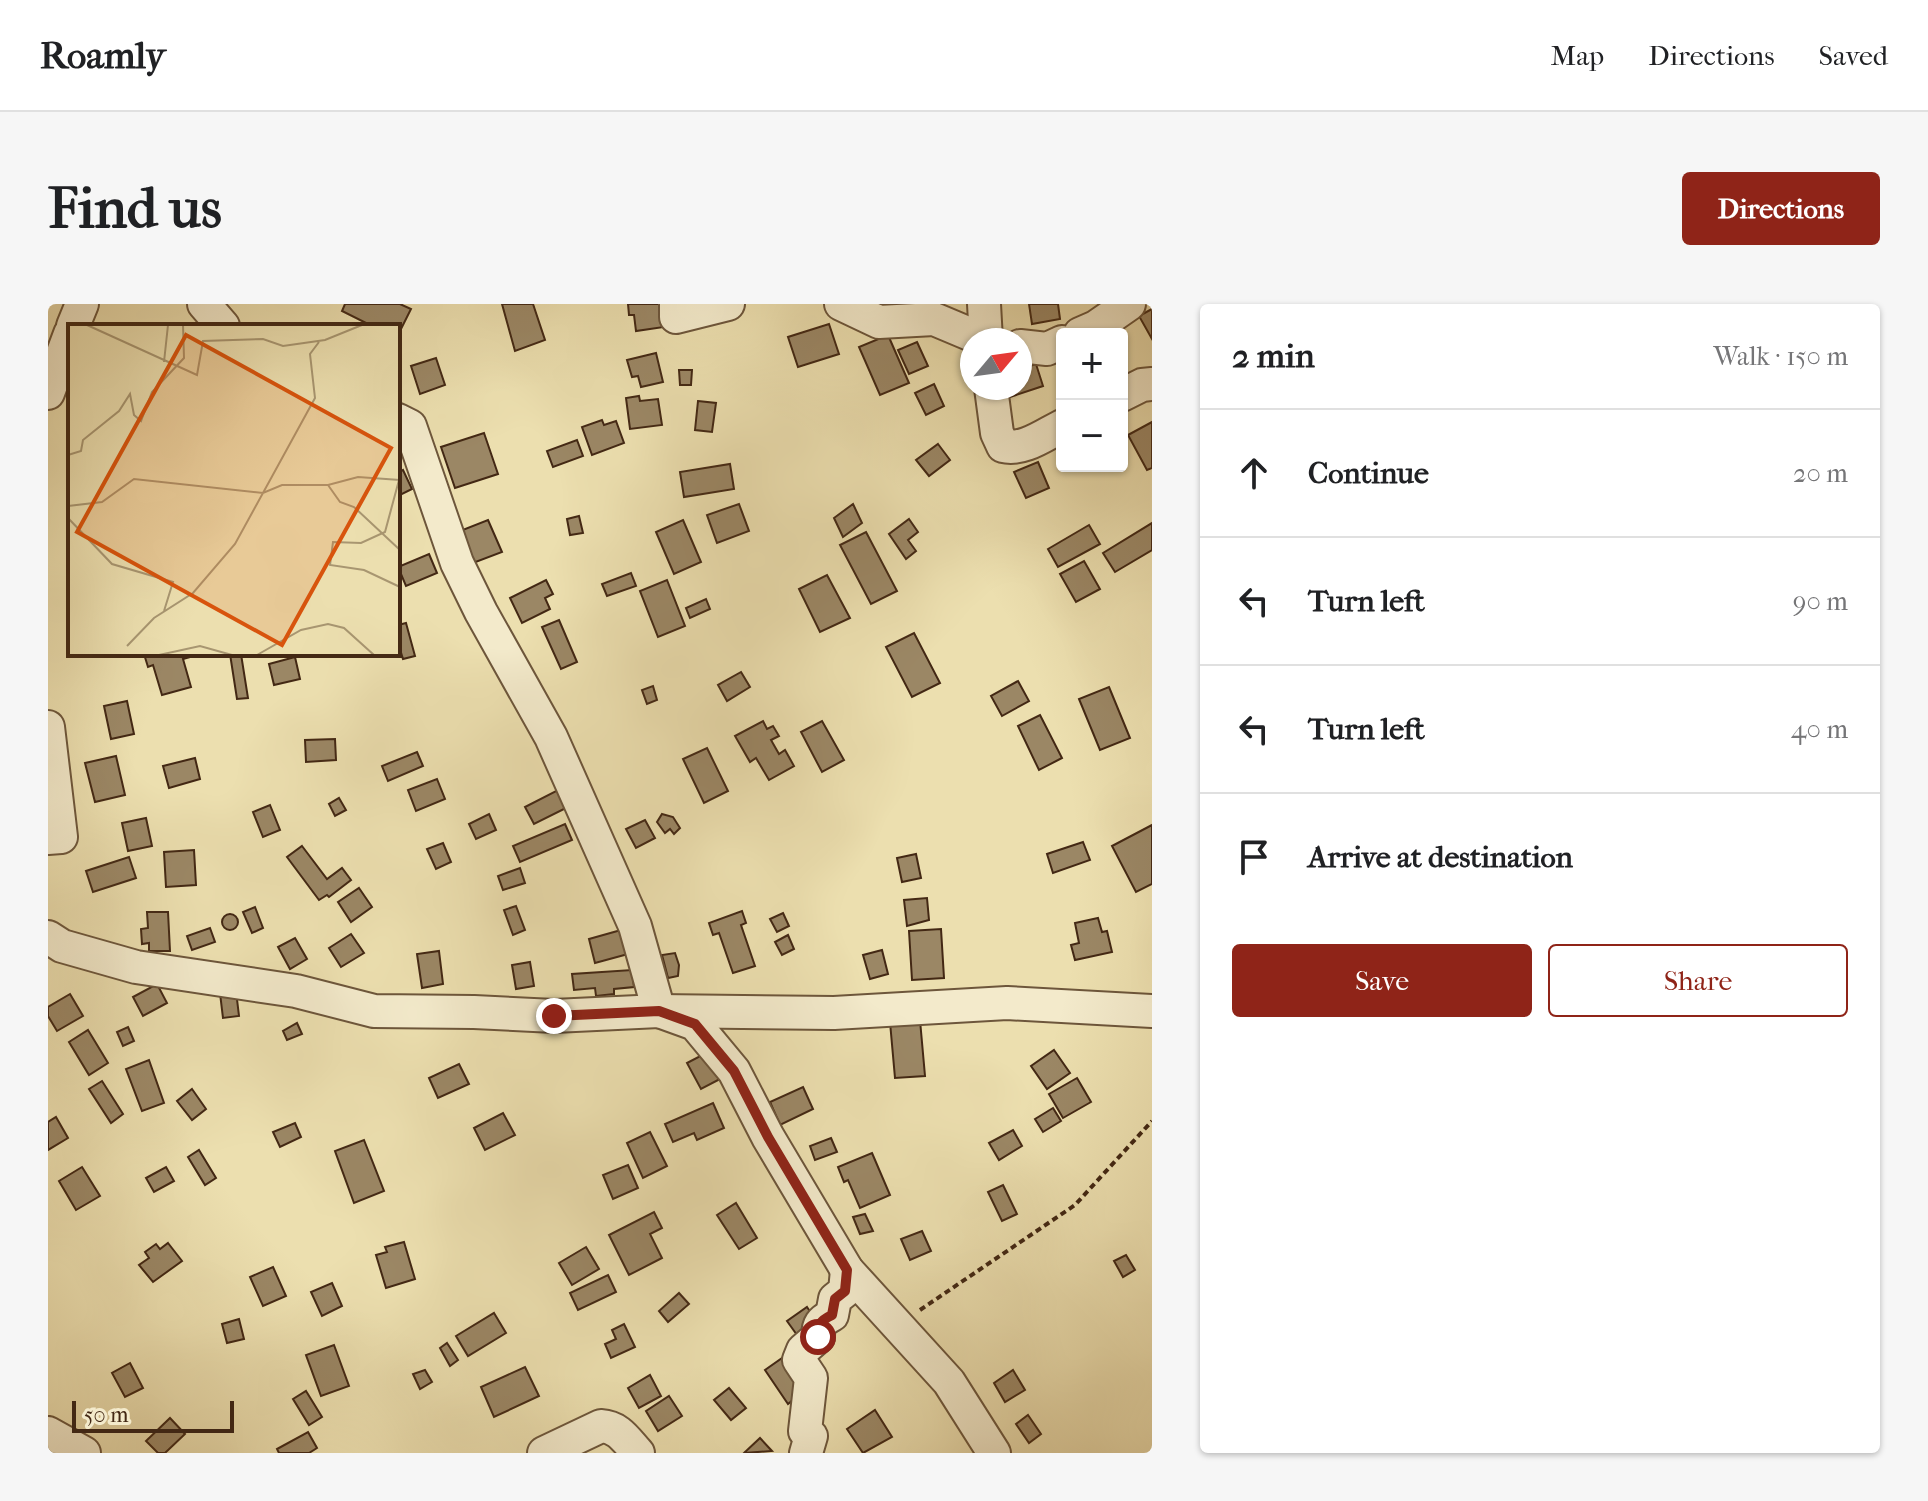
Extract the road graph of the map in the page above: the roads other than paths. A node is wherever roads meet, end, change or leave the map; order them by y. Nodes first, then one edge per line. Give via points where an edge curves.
1 (82, 304) edge
2 (204, 304) edge
3 (676, 304) edge
4 (728, 304) edge
5 (841, 304) edge
6 (984, 304) edge
7 (1129, 304) edge
8 (74, 324) edge
9 (221, 324) edge
10 (985, 328) edge
11 (1090, 328) edge
12 (960, 330) edge
13 (68, 339) edge
14 (1056, 345) edge
15 (1032, 347) edge
16 (1152, 384) edge
17 (1128, 392) edge
18 (48, 393) edge
19 (993, 400) edge
20 (400, 421) edge
21 (1056, 429) edge
22 (48, 727) edge
23 (48, 838) edge
24 (48, 937) edge
25 (659, 1011) junction
26 (1152, 1011) edge
27 (847, 1270) junction
28 (48, 1433) edge
29 (84, 1453) edge
30 (544, 1453) edge
31 (638, 1453) edge
32 (806, 1453) edge
33 (994, 1453) edge

1 - 8 street
2 - 9 street
3 - 4 street via 676,317
5 - 12 street via 879,322 934,319
6 - 10 street
7 - 11 street
13 - 18 street
14 - 15 street
16 - 17 street
19 - 21 street via 1003,446 1028,443
20 - 25 street via 410,426 463,575 551,737 635,926
22 - 23 street via 61,837
24 - 25 street via 62,946 136,967 296,991 374,1011 554,1016
25 - 26 street via 834,1013 1007,1003
25 - 27 street via 695,1024 734,1071
27 - 32 street via 845,1291 799,1360 811,1378
27 - 33 street via 949,1382
28 - 29 street
30 - 31 street via 601,1426 621,1434

